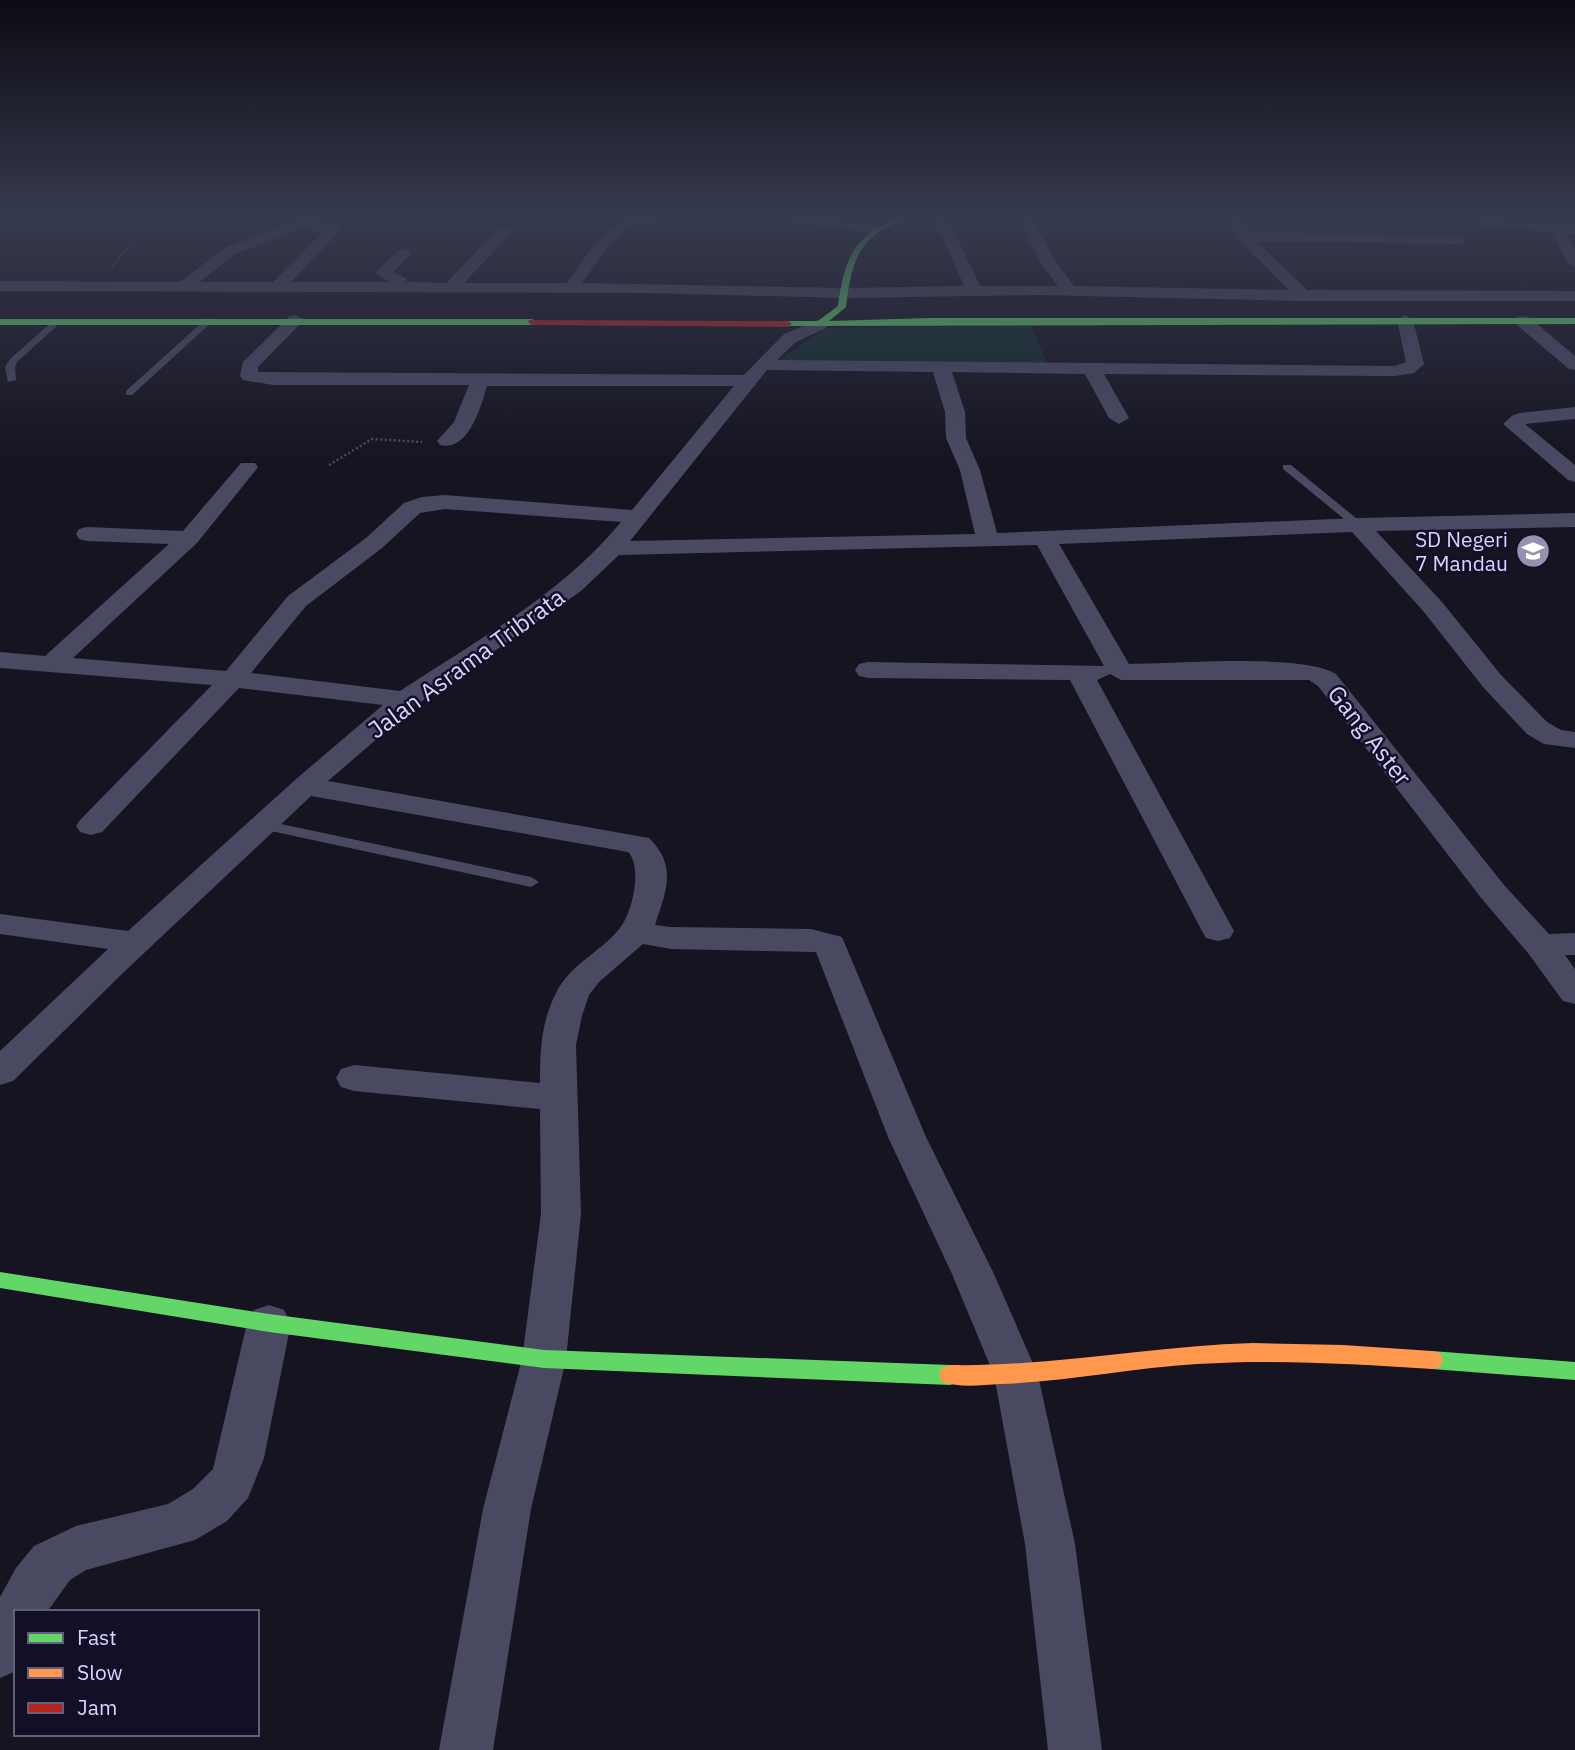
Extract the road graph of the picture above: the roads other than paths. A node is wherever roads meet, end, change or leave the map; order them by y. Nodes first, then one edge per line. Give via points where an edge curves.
1 (804, 296) edge
2 (869, 296) edge
3 (1291, 296) edge
4 (1304, 296) joint
5 (1575, 296) edge
6 (844, 297) junction
7 (210, 320) junction
8 (296, 320) junction
9 (1405, 320) junction
10 (57, 321) junction
11 (890, 321) junction
12 (929, 321) junction
13 (1523, 321) junction
14 (1575, 321) edge
15 (2, 323) edge
16 (795, 326) junction
17 (1575, 365) edge
18 (941, 367) junction
19 (1091, 367) junction
20 (755, 373) junction
21 (11, 380) dead end
22 (480, 380) junction
23 (129, 393) dead end
24 (1575, 413) edge
25 (1119, 418) dead end
26 (447, 441) road end
27 (248, 467) dead end
28 (1287, 467) dead end
29 (1575, 477) edge
30 (637, 517) junction
31 (1575, 520) edge
32 (1358, 524) junction
33 (87, 534) dead end
34 (189, 538) junction
35 (1045, 538) junction
36 (988, 540) junction
37 (612, 548) junction
38 (0, 660) edge
39 (50, 665) junction
40 (868, 670) dead end
41 (1121, 672) junction
42 (1080, 673) junction
43 (233, 679) junction
44 (405, 700) junction
45 (1575, 740) edge
46 (305, 786) junction
47 (262, 825) junction
48 (91, 826) dead end
49 (531, 882) dead end
50 (0, 925) edge
51 (1218, 931) dead end
52 (636, 932) junction
53 (135, 942) junction
54 (1575, 944) edge
55 (1540, 945) junction
56 (1575, 993) edge
57 (0, 1072) edge
58 (354, 1077) dead end
59 (559, 1098) junction
60 (0, 1280) edge
61 (269, 1323) junction
62 (544, 1359) junction
63 (1575, 1371) edge
64 (1016, 1375) junction
65 (20, 1610) edge
66 (14, 1622) edge
67 (0, 1652) edge
68 (466, 1750) edge
69 (1074, 1750) edge

1 - 6 street
2 - 6 street
3 - 4 street
4 - 5 street
6 - 11 street
6 - 12 street
6 - 16 street via 842,307
7 - 8 street
7 - 10 street
7 - 23 lane
8 - 16 street
8 - 22 street via 249,366 249,376
9 - 12 street
9 - 13 street
9 - 19 street via 1415,355 1415,364 1409,369
10 - 15 street
10 - 21 lane via 13,361
11 - 12 street
11 - 16 street
13 - 14 street
13 - 17 street
16 - 20 street, Jalan Asrama Tribrata
18 - 19 street
18 - 20 street
18 - 36 street via 955,412 956,438 970,470
19 - 25 street
20 - 22 street
20 - 30 street, Jalan Asrama Tribrata
22 - 26 street via 468,412
24 - 29 street via 1520,419 1513,424
27 - 34 street
28 - 32 lane
30 - 37 street, Jalan Asrama Tribrata
30 - 43 street via 445,502 412,508 297,601
31 - 32 street
32 - 35 street
32 - 45 street via 1537,728 1555,738
33 - 34 street
34 - 39 street
35 - 36 street
35 - 41 street
36 - 37 street
37 - 44 street, Jalan Asrama Tribrata via 573,586
38 - 39 street
39 - 43 street
40 - 42 street, Gang Aster
41 - 42 street, Gang Aster
41 - 55 street, Gang Aster via 1294,670 1316,673 1327,680
42 - 51 street
43 - 44 street
43 - 48 street
44 - 46 street, Jalan Asrama Tribrata
46 - 47 street, Jalan Asrama Tribrata
46 - 52 street via 638,845 649,853 653,870
47 - 49 lane
47 - 53 street, Jalan Asrama Tribrata
50 - 53 street
52 - 59 street via 587,974 573,993 558,1045
52 - 64 street via 811,940 830,945 907,1137
53 - 57 street, Jalan Asrama Tribrata
54 - 55 street
55 - 56 street, Gang Aster
58 - 59 street
59 - 62 street via 561,1214
60 - 61 street
61 - 62 street
61 - 65 street via 241,1458 231,1483 210,1505 178,1524 76,1549 52,1563
62 - 64 street
62 - 68 street via 507,1509
63 - 64 street via 1268,1352 1185,1355
64 - 69 street via 1049,1544
66 - 67 street

